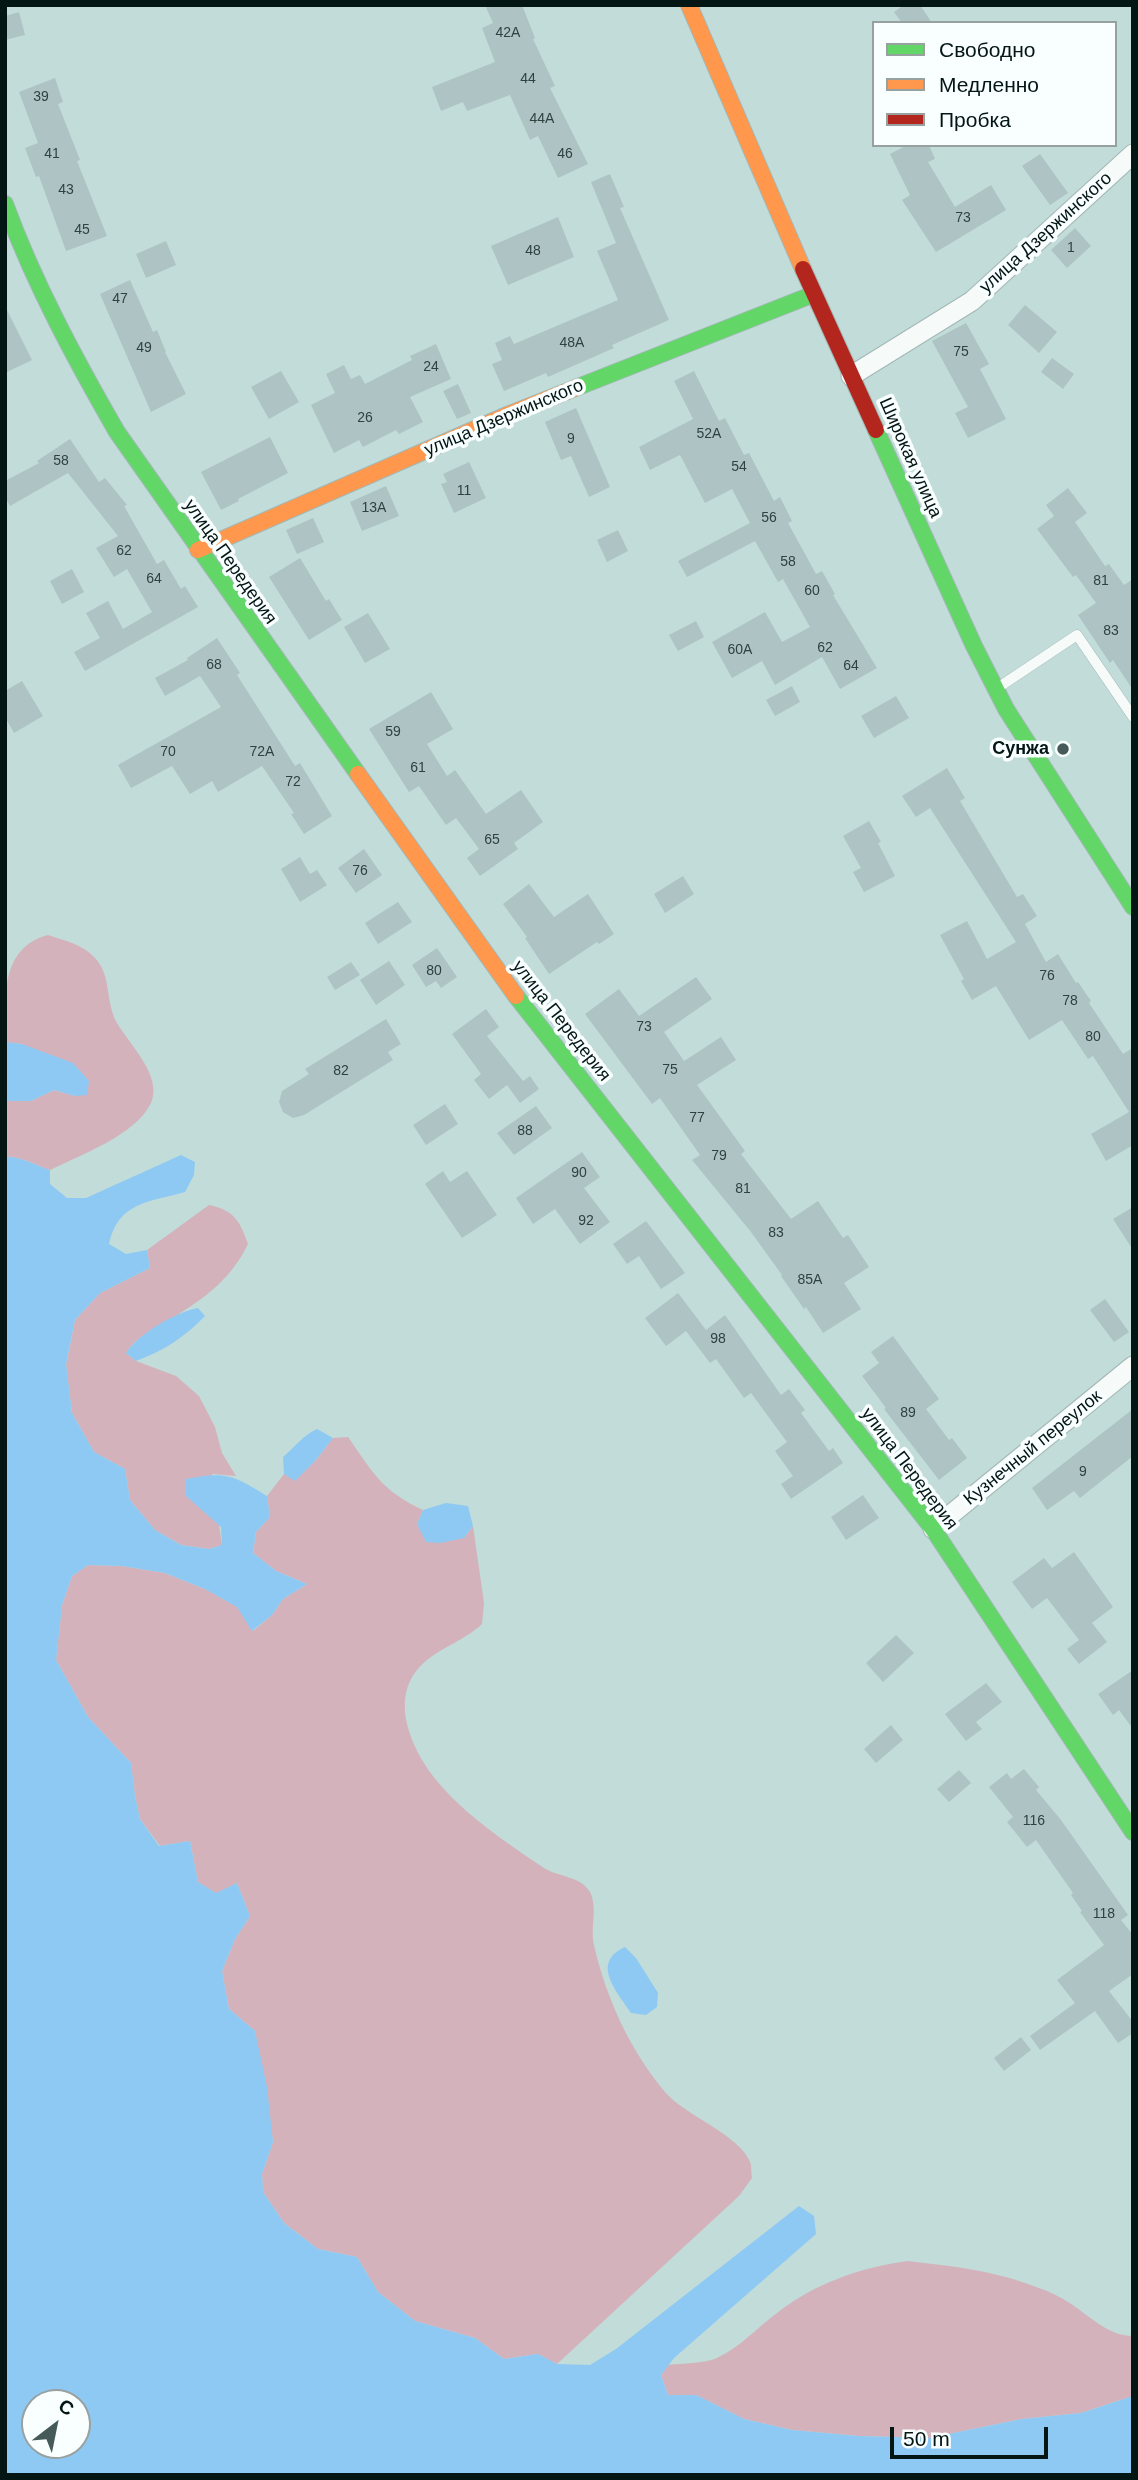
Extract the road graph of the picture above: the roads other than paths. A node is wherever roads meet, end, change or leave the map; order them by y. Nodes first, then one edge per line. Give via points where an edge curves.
1 (689, 5) edge
2 (1133, 154) edge
3 (5, 204) edge
4 (814, 294) junction
5 (851, 376) junction
6 (198, 550) junction
7 (996, 689) junction
8 (1133, 717) edge
9 (1133, 908) edge
10 (1133, 1366) edge
11 (933, 1529) junction
12 (1133, 1832) edge

1 - 4 street, Широкая улица
2 - 5 street, улица Дзержинского via 972,301
3 - 6 street, улица Передерия via 21,248 93,389
4 - 5 street, Широкая улица
4 - 6 street, улица Дзержинского via 507,415
5 - 7 street, Широкая улица
6 - 11 street, улица Передерия via 515,995
7 - 8 lane via 1077,635
7 - 9 street, Широкая улица
10 - 11 street, Кузнечный переулок
11 - 12 street, улица Передерия

